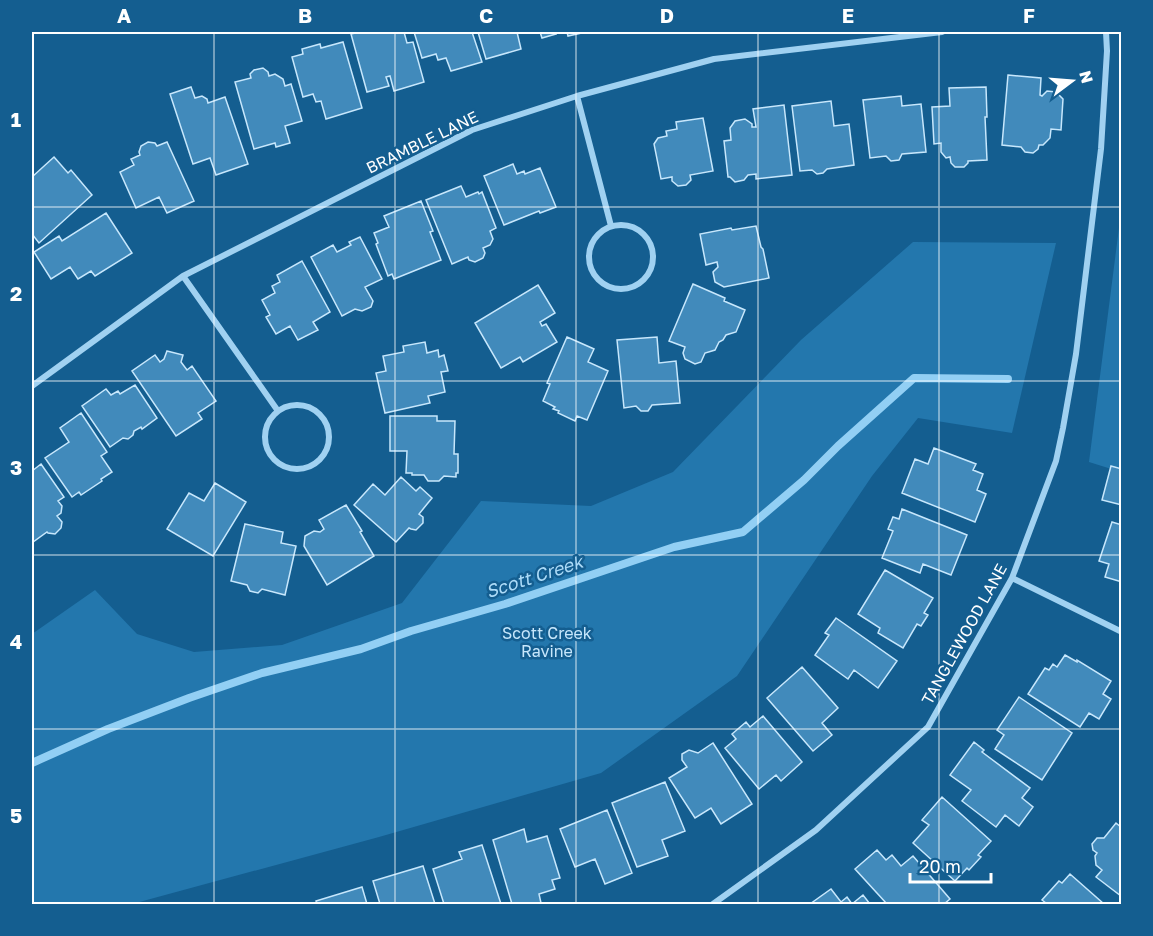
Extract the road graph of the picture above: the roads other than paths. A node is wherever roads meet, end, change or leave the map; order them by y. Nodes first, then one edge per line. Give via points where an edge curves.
1 (942, 32) edge
2 (1106, 32) edge
3 (576, 96) junction
4 (611, 226) junction
5 (183, 276) junction
6 (32, 386) edge
7 (278, 411) junction
8 (1012, 578) junction
9 (1122, 632) edge
10 (713, 904) edge

1 - 3 street, BRAMBLE LANE via 714,59
2 - 8 street, TANGLEWOOD LANE via 1101,150 1076,354 1056,462
3 - 4 street
3 - 5 street, BRAMBLE LANE via 472,130
4 - 4 street via 591,243 589,266 600,283 620,290 630,288 639,284 652,267 652,247 638,229
5 - 6 street, BRAMBLE LANE
5 - 7 street
7 - 7 street via 267,423 264,434 270,455 296,470 316,464 328,447 328,426 323,417 304,405 293,404
8 - 9 street
8 - 10 street, TANGLEWOOD LANE via 928,727 816,830

